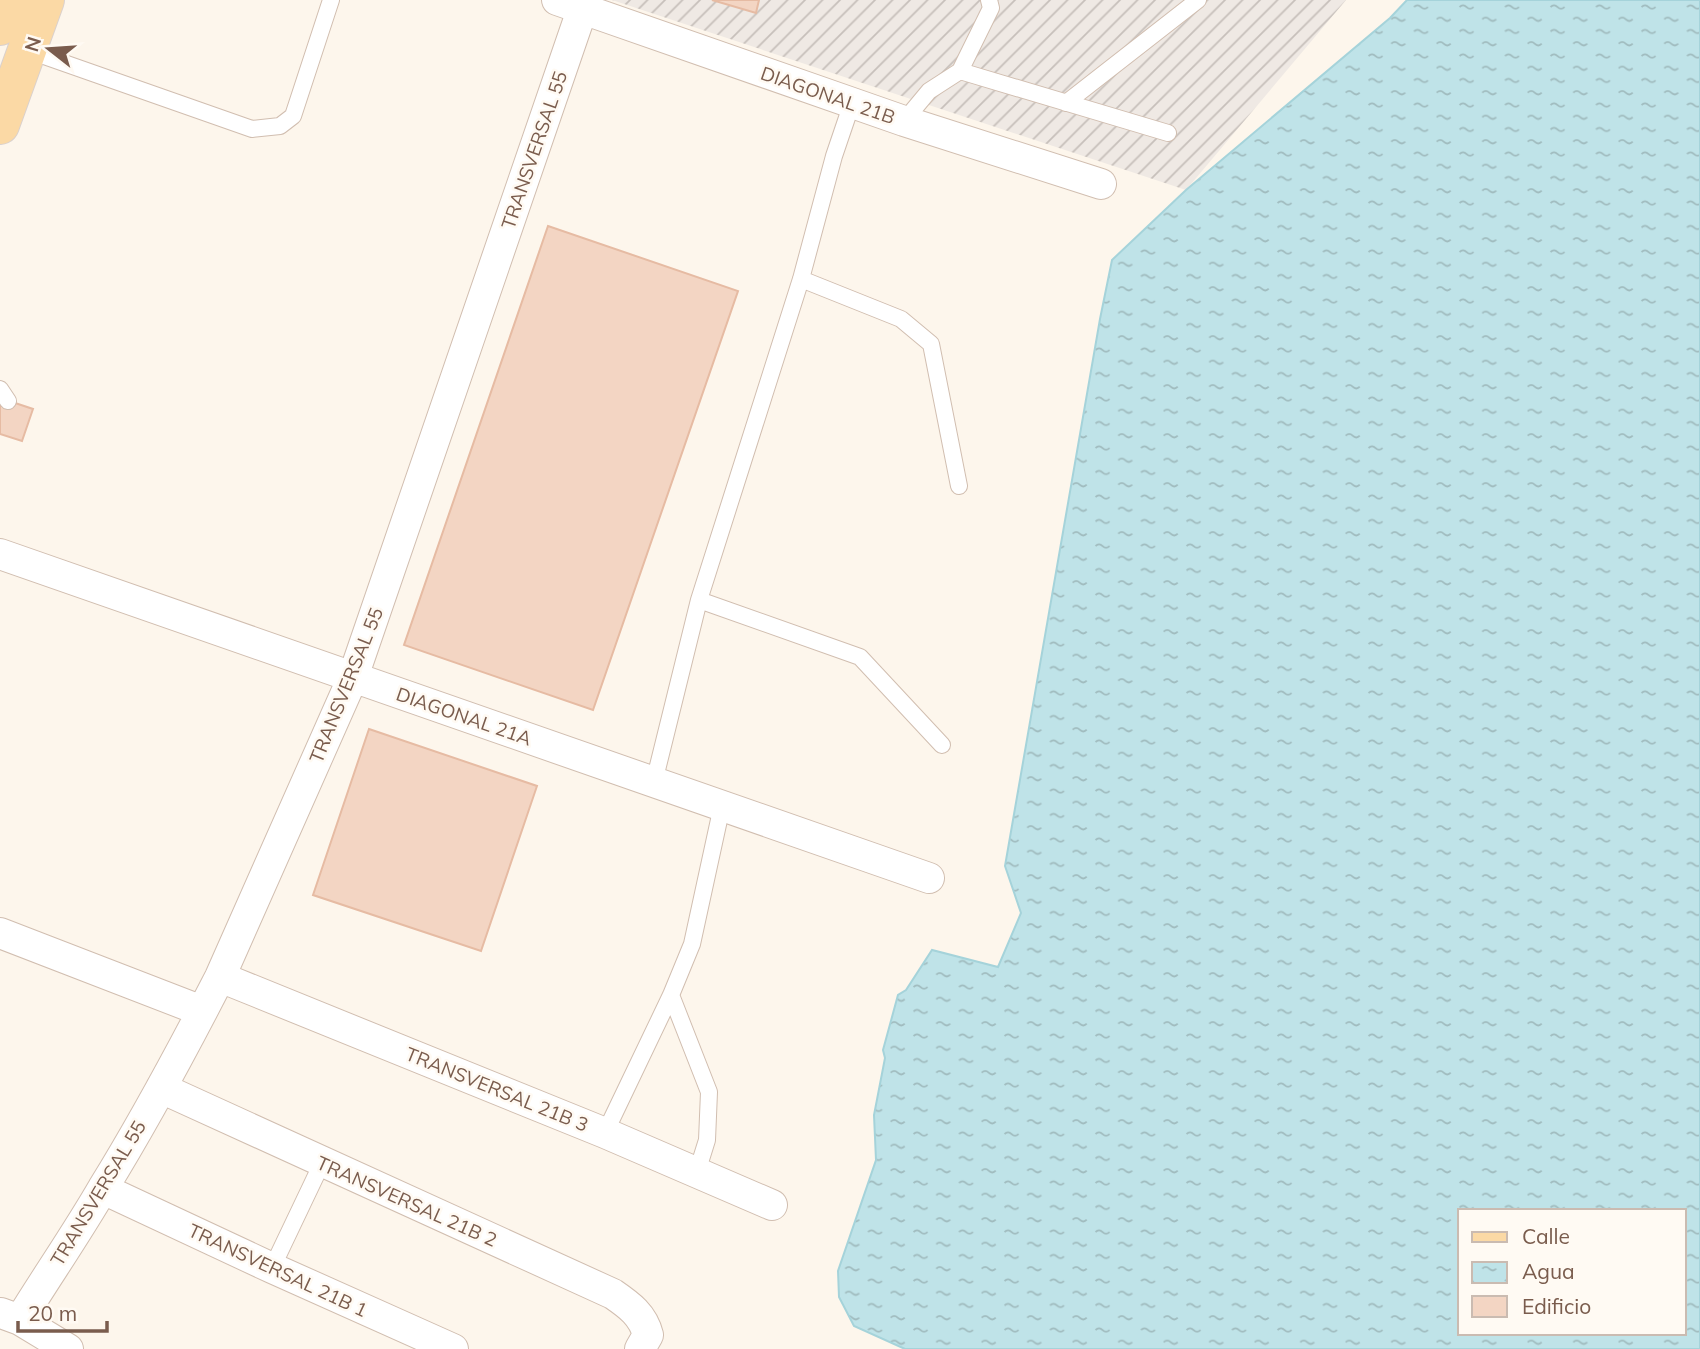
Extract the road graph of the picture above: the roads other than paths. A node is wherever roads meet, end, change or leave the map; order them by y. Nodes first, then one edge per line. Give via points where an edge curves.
1 (10, 0) edge
2 (45, 0) edge
3 (331, 0) edge
4 (989, 0) edge
5 (1198, 0) edge
6 (569, 5) edge
7 (13, 38) edge
8 (960, 71) junction
9 (852, 103) junction
10 (1066, 103) junction
11 (905, 121) junction
12 (0, 125) edge
13 (1168, 134) dead end
14 (1101, 184) dead end
15 (801, 279) junction
16 (959, 486) dead end
17 (0, 554) edge
18 (699, 600) junction
19 (353, 677) junction
20 (942, 745) dead end
21 (654, 782) junction
22 (722, 806) junction
23 (929, 878) dead end
24 (0, 933) edge
25 (220, 977) junction
26 (671, 995) junction
27 (202, 1011) junction
28 (161, 1088) junction
29 (606, 1133) junction
30 (322, 1163) junction
31 (697, 1172) junction
32 (103, 1189) junction
33 (772, 1205) dead end
34 (272, 1268) junction
35 (10, 1316) edge
36 (643, 1337) edge
37 (68, 1349) edge
38 (453, 1349) edge

1 - 7 main road
2 - 7 main road
3 - 7 lane via 293,116 280,126 252,129
4 - 8 lane via 991,8
5 - 10 lane
6 - 9 street, DIAGONAL 21B
6 - 19 street, TRANSVERSAL 55
7 - 12 main road
8 - 10 lane
8 - 11 lane via 929,92
9 - 11 street, DIAGONAL 21B
9 - 15 lane
10 - 13 lane
11 - 14 street, DIAGONAL 21B
15 - 16 lane via 901,319 931,344
15 - 18 lane
17 - 19 street, DIAGONAL 21A
18 - 20 lane via 860,657
18 - 21 lane
19 - 21 street, DIAGONAL 21A
19 - 25 street, TRANSVERSAL 55
21 - 22 street, DIAGONAL 21A
22 - 23 street, DIAGONAL 21A
22 - 26 lane via 692,944
24 - 27 street
25 - 27 street, TRANSVERSAL 55
25 - 29 street, TRANSVERSAL 21B 3
26 - 29 lane
26 - 31 lane via 709,1092 707,1140
27 - 28 street, TRANSVERSAL 55
28 - 30 street, TRANSVERSAL 21B 2
28 - 32 street, TRANSVERSAL 55
29 - 31 street, TRANSVERSAL 21B 3
30 - 34 lane
30 - 36 street, TRANSVERSAL 21B 2 via 613,1294 634,1309
31 - 33 street, TRANSVERSAL 21B 3
32 - 34 street, TRANSVERSAL 21B 1
32 - 35 street, TRANSVERSAL 55
34 - 38 street, TRANSVERSAL 21B 1
35 - 37 street

